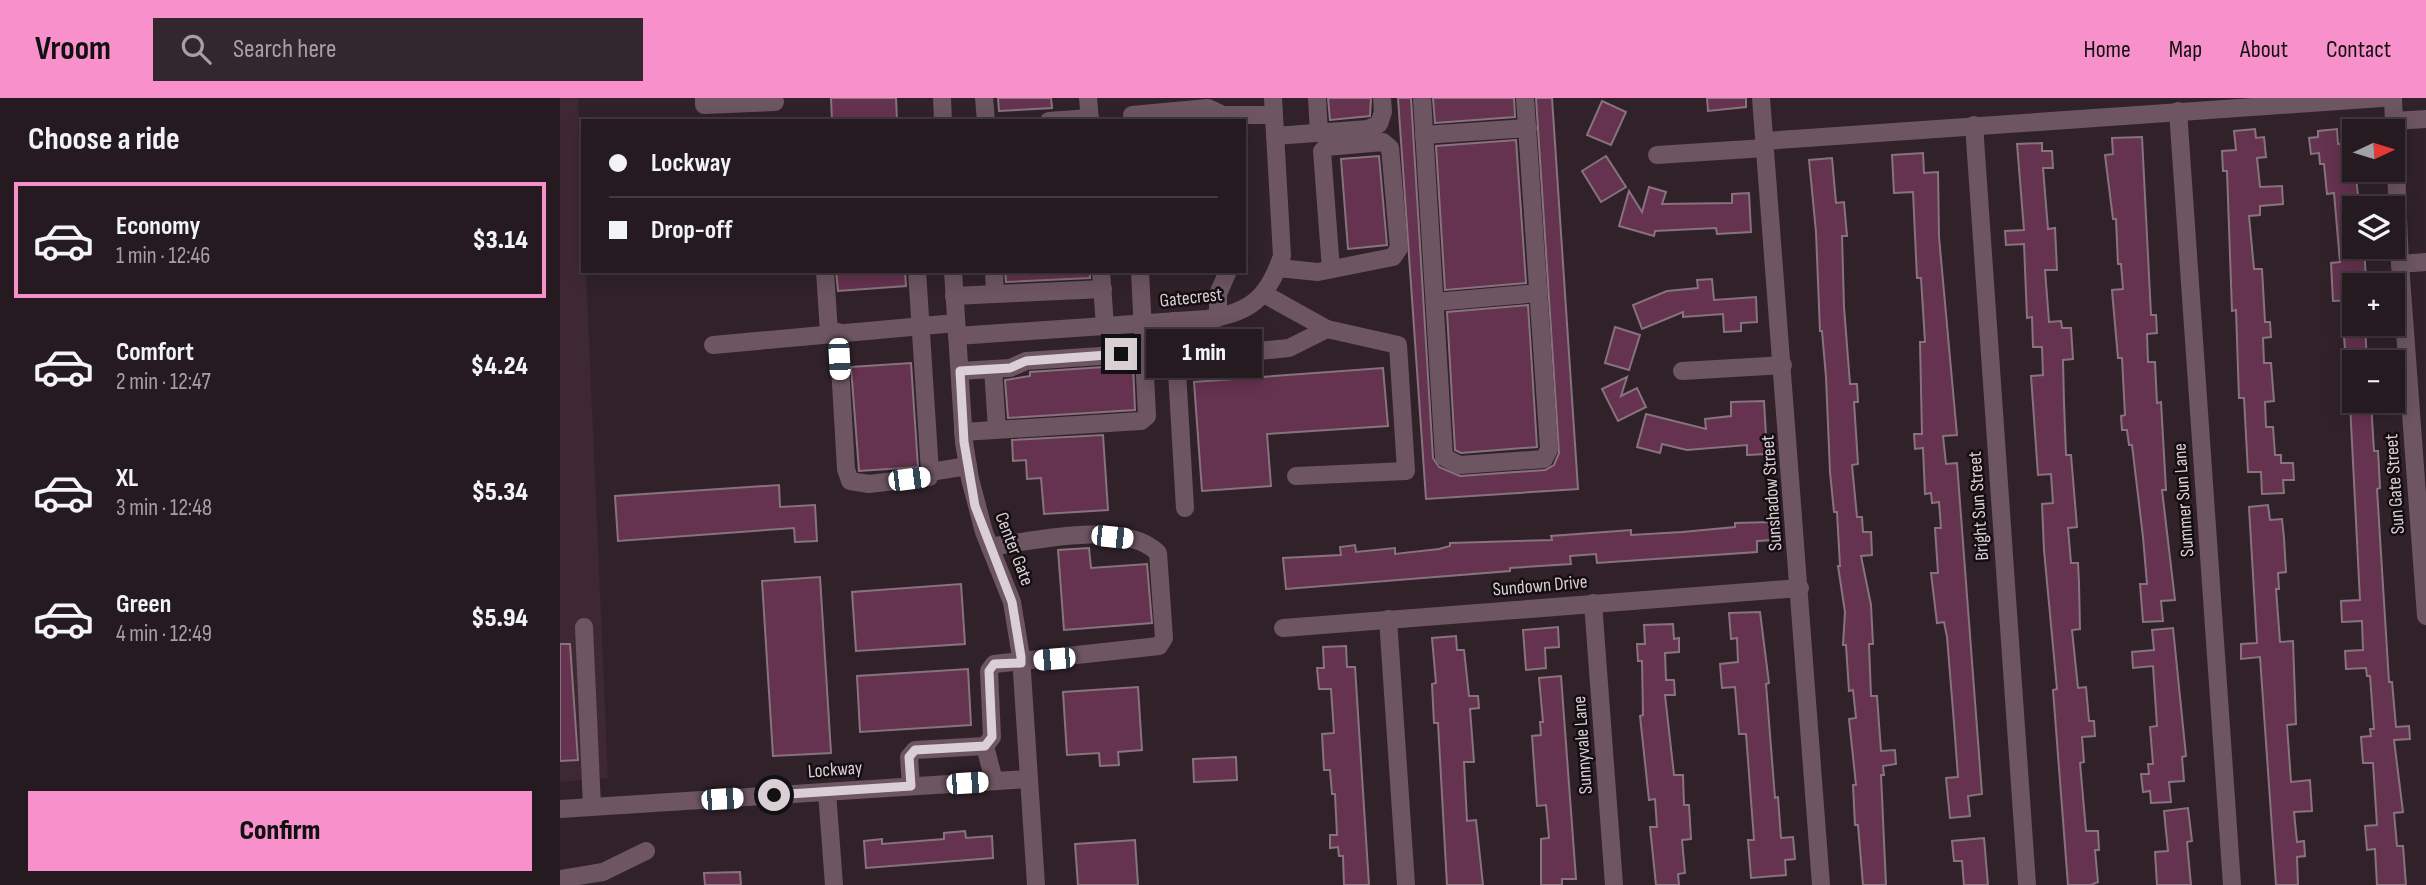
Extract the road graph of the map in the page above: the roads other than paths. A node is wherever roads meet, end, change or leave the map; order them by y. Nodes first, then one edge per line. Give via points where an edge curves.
1 (704, 98) edge
2 (774, 98) edge
3 (942, 98) edge
4 (984, 98) edge
5 (1088, 98) edge
6 (1317, 98) edge
7 (1382, 98) edge
8 (1422, 98) edge
9 (1525, 98) edge
10 (1761, 98) edge
11 (2382, 98) edge
12 (2393, 98) edge
13 (1273, 107) edge
14 (2178, 111) junction
15 (1223, 118) edge
16 (943, 119) edge
17 (986, 119) edge
18 (1090, 119) edge
19 (1132, 119) edge
20 (2394, 119) edge
21 (2426, 119) edge
22 (2405, 120) edge
23 (1974, 125) junction
24 (1528, 128) junction
25 (1319, 133) junction
26 (1424, 135) junction
27 (1275, 136) junction
28 (1765, 144) junction
29 (1657, 155) dead end
30 (2397, 182) edge
31 (2426, 262) edge
32 (2400, 264) junction
33 (1278, 268) junction
34 (1331, 269) junction
35 (825, 273) edge
36 (917, 273) edge
37 (953, 273) edge
38 (994, 273) edge
39 (1140, 273) edge
40 (1227, 273) edge
41 (1102, 280) edge
42 (1539, 293) junction
43 (995, 294) junction
44 (1264, 294) junction
45 (954, 296) junction
46 (1435, 302) junction
47 (1219, 318) junction
48 (1174, 321) junction
49 (920, 324) junction
50 (1143, 324) junction
51 (1105, 326) junction
52 (957, 329) junction
53 (1327, 329) junction
54 (833, 333) junction
55 (713, 345) dead end
56 (1144, 353) junction
57 (1176, 359) junction
58 (1783, 365) junction
59 (993, 369) junction
60 (960, 371) junction
61 (1682, 372) dead end
62 (997, 429) junction
63 (963, 432) junction
64 (968, 466) junction
65 (930, 472) junction
66 (1296, 477) dead end
67 (1185, 508) dead end
68 (990, 547) junction
69 (1800, 588) junction
70 (1594, 603) junction
71 (2426, 616) edge
72 (1388, 619) junction
73 (583, 627) dead end
74 (1283, 628) dead end
75 (1021, 663) junction
76 (985, 746) junction
77 (1028, 779) junction
78 (994, 781) junction
79 (911, 786) junction
80 (827, 792) junction
81 (592, 807) junction
82 (560, 809) edge
83 (646, 851) dead end
84 (560, 878) edge
85 (834, 885) edge
86 (1036, 885) edge
87 (1406, 885) edge
88 (1614, 885) edge
89 (1821, 885) edge
90 (2027, 885) edge
91 (2232, 885) edge

1 - 2 street via 705,105 775,102
3 - 16 street
4 - 17 street
5 - 18 street
6 - 25 street
7 - 25 street via 1379,124
8 - 26 street
9 - 24 street
10 - 28 street, Sunshadow Street
11 - 14 street
12 - 20 street, Sun Gate Street
13 - 15 street
13 - 27 street, Gatecrest
14 - 23 street
14 - 91 street, Summer Sun Lane
15 - 19 street via 1208,108 1132,115
21 - 22 street
23 - 28 street
23 - 90 street, Bright Sun Street
24 - 26 street
24 - 42 street
25 - 27 street
26 - 46 street
27 - 33 street, Gatecrest via 1282,256
28 - 29 street
28 - 58 street, Sunshadow Street
30 - 32 street, Sun Gate Street
31 - 32 street
32 - 71 street, Sun Gate Street
33 - 34 street
33 - 44 street, Gatecrest
34 - 34 street via 1393,257 1399,248 1390,148 1382,142 1322,151
35 - 54 street
36 - 49 street
37 - 45 street, Center Gate
38 - 43 street
39 - 50 street
40 - 47 street via 1218,294
41 - 43 street
41 - 51 street
42 - 46 street
42 - 46 street via 1549,449 1544,459 1459,465 1444,457
43 - 45 street
44 - 47 street, Gatecrest via 1249,307
44 - 53 street
45 - 52 street, Center Gate
47 - 48 street, Gatecrest
48 - 50 street, Gatecrest
48 - 57 street
49 - 52 street, Gatecrest
49 - 54 street, Gatecrest
49 - 65 street
50 - 51 street, Gatecrest
50 - 56 street
51 - 52 street, Gatecrest
52 - 60 street, Center Gate
53 - 57 street via 1289,348
53 - 66 street via 1398,345 1406,471
54 - 55 street, Gatecrest
54 - 65 street via 850,481 869,484 929,477
56 - 59 street via 1026,361
56 - 62 street via 1147,416 1141,421
57 - 67 street
58 - 61 street
58 - 69 street, Sunshadow Street
59 - 60 street
59 - 62 street
60 - 63 street, Center Gate
62 - 63 street
63 - 64 street, Center Gate
64 - 65 street
64 - 68 street, Center Gate via 975,506
68 - 75 street, Center Gate via 1012,602
68 - 75 street via 1095,535 1128,538 1158,553 1166,630 1159,646
69 - 70 street, Sundown Drive
69 - 89 street, Sunshadow Street
70 - 72 street, Sundown Drive
70 - 88 street, Sunnyvale Lane
72 - 74 street, Sundown Drive
72 - 87 street
73 - 81 street
75 - 76 street via 994,664 989,671 992,737
75 - 77 street, Center Gate
76 - 78 street
76 - 79 street via 915,750 909,757
77 - 78 street, Lockway
77 - 86 street, Center Gate
78 - 79 street, Lockway
79 - 80 street, Lockway
80 - 81 street, Lockway
80 - 85 street
81 - 82 street, Lockway
83 - 84 street via 603,872

